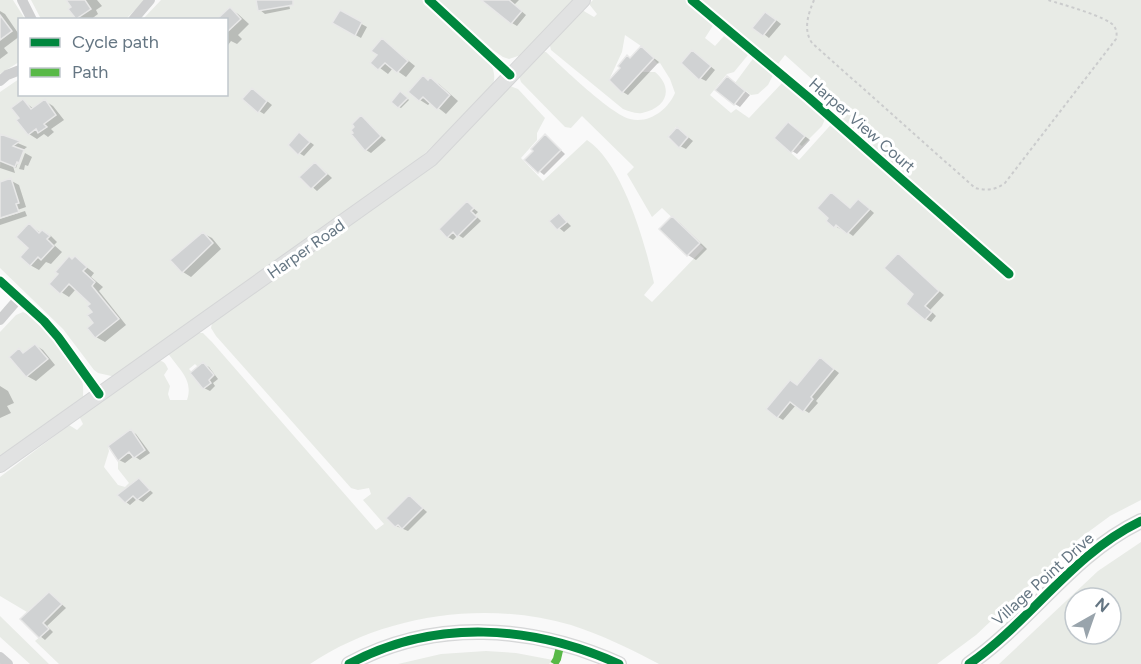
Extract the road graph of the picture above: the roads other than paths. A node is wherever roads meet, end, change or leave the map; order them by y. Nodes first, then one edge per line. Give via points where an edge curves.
1 (22, 0) edge
2 (150, 0) edge
3 (429, 0) edge
4 (583, 0) edge
5 (692, 0) edge
6 (31, 18) edge
7 (135, 18) edge
8 (18, 71) edge
9 (510, 75) junction
10 (0, 81) edge
11 (1010, 274) dead end
12 (0, 281) edge
13 (19, 297) junction
14 (0, 320) edge
15 (99, 394) junction
16 (0, 465) edge
17 (1141, 521) edge
18 (0, 657) edge
19 (8, 664) edge
20 (349, 664) edge
21 (619, 664) edge
22 (969, 664) edge

1 - 6 street
2 - 7 street
3 - 9 street
4 - 9 main road, Harper Road
5 - 11 street, Harper View Court
8 - 10 street
9 - 15 main road, Harper Road via 431,159
12 - 13 street
13 - 14 street
13 - 15 street via 58,337
15 - 16 main road, Harper Road
17 - 22 main road, Village Point Drive via 1087,555
18 - 19 street
20 - 21 main road via 432,635 473,632 513,633 561,642

